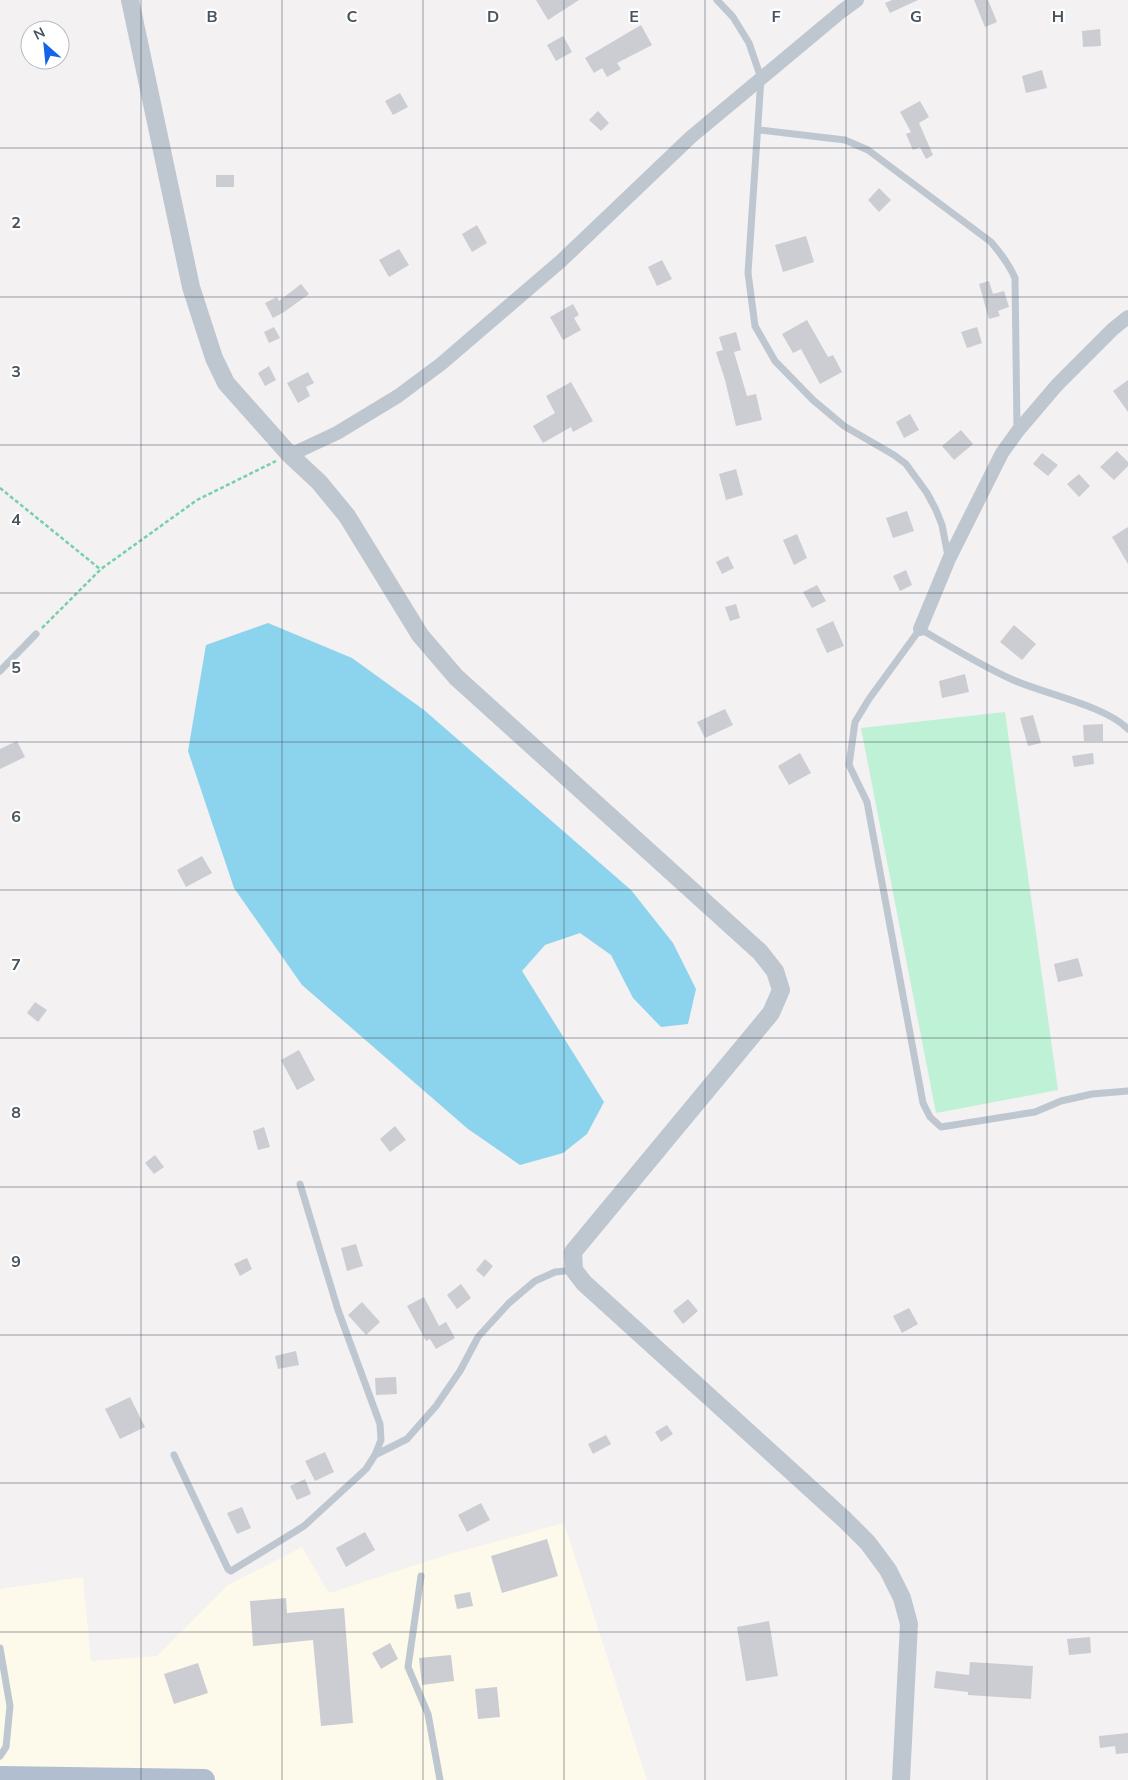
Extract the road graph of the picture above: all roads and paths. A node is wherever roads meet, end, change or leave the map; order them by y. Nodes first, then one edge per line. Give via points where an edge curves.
1 (130, 0) edge
2 (717, 0) edge
3 (857, 0) edge
4 (762, 78) junction
5 (759, 130) junction
6 (1128, 317) edge
7 (1017, 432) junction
8 (290, 455) junction
9 (0, 488) edge
10 (949, 559) junction
11 (100, 569) junction
12 (920, 629) junction
13 (36, 634) joint
14 (0, 671) edge
15 (1128, 729) edge
16 (1128, 1091) edge
17 (300, 1184) dead end
18 (574, 1270) junction
19 (174, 1455) dead end
20 (375, 1455) junction
21 (421, 1576) dead end
22 (0, 1648) edge
23 (0, 1756) edge
24 (0, 1777) edge
25 (204, 1780) edge
26 (440, 1780) edge
27 (900, 1780) edge

1 - 8 street via 191,287 214,358 226,383
2 - 4 lane via 733,17 749,43
3 - 4 street
4 - 5 lane
4 - 8 street via 691,137 561,261 441,364 390,401
5 - 7 lane via 857,144 991,242 1000,252 1015,278
5 - 10 lane via 748,273 755,326 775,361 813,400 844,426 906,464 936,510
6 - 7 street via 1057,385
7 - 10 street via 1002,453
8 - 11 path via 197,500
8 - 18 street via 319,482 346,516 420,635 456,677 760,952 775,971 781,990 771,1013 573,1252
9 - 11 path
10 - 12 street
11 - 13 path
12 - 15 lane via 1012,679 1097,711
12 - 16 lane via 855,722 849,764 867,802 923,1103 930,1117 941,1127 1035,1112 1061,1101 1092,1094
13 - 14 lane
17 - 20 lane via 338,1310 380,1424 381,1440
18 - 20 lane via 555,1272 535,1281 509,1304 478,1337 460,1372 407,1439
18 - 27 street via 845,1520 888,1570 902,1598 909,1624
19 - 20 lane via 231,1571 304,1526 366,1469
21 - 26 lane via 408,1667 428,1714
22 - 23 lane via 10,1706 6,1747
24 - 25 main road

